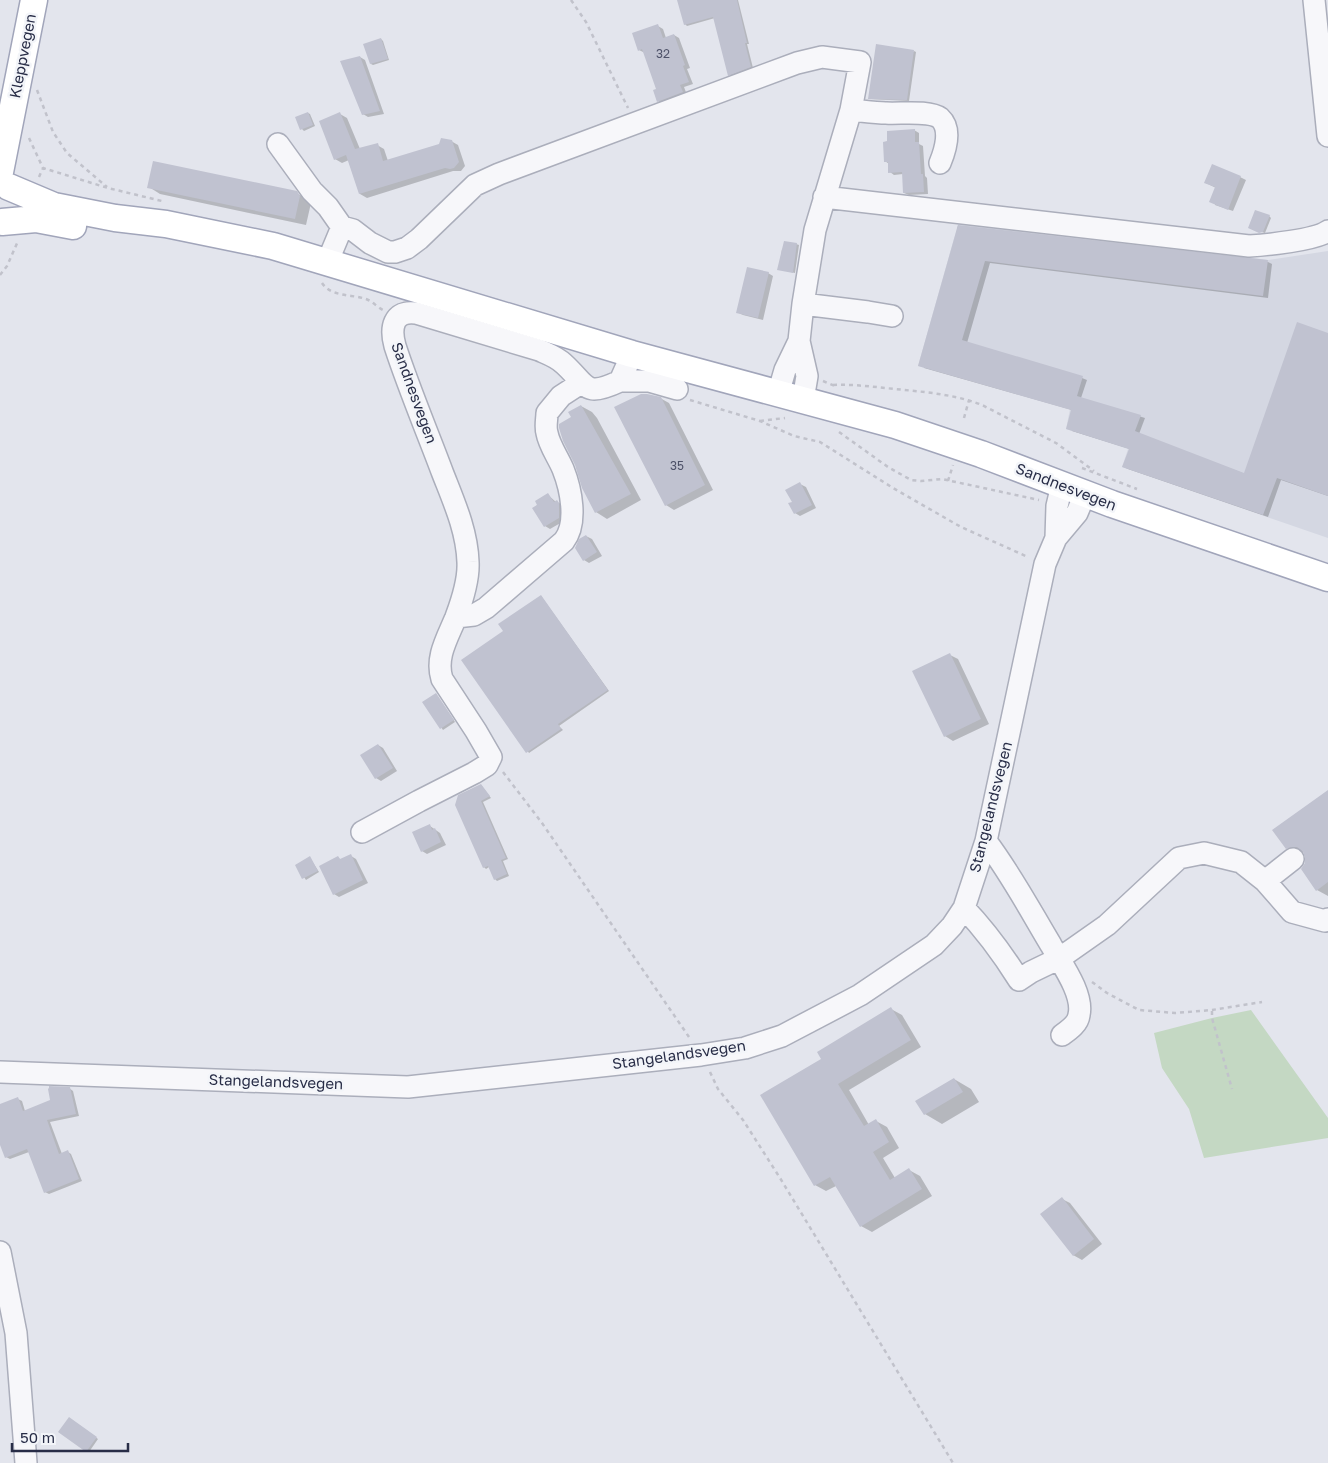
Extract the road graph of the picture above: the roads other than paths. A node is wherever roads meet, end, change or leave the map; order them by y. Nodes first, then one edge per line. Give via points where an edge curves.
1 (17, 0) edge
2 (34, 0) edge
3 (1314, 0) edge
4 (0, 81) edge
5 (851, 110) junction
6 (1328, 136) edge
7 (278, 144) dead end
8 (940, 163) dead end
9 (3, 177) edge
10 (824, 197) junction
11 (342, 227) junction
12 (7, 229) edge
13 (1328, 231) edge
14 (222, 236) junction
15 (328, 263) junction
16 (803, 304) junction
17 (892, 316) dead end
18 (800, 341) junction
19 (632, 354) junction
20 (620, 381) junction
21 (581, 383) junction
22 (677, 388) road end
23 (794, 397) junction
24 (1075, 490) junction
25 (1056, 538) junction
26 (1328, 578) edge
27 (456, 617) junction
28 (362, 832) dead end
29 (986, 841) junction
30 (1293, 859) dead end
31 (1265, 881) junction
32 (964, 908) junction
33 (1328, 918) edge
34 (1060, 958) junction
35 (1062, 1035) dead end
36 (0, 1072) edge
37 (0, 1252) edge
38 (26, 1463) edge

1 - 4 main road, Kleppvegen
2 - 9 main road, Kleppvegen
3 - 6 street
5 - 8 street via 928,114 939,118 946,136
5 - 10 street
5 - 11 street via 860,62 811,58 536,159 475,186 407,248 395,252 381,250 353,230
7 - 11 street
9 - 12 main road, Kleppvegen via 11,199
9 - 14 main road, Sandnesvegen via 54,206
10 - 13 street via 1249,246 1317,236
10 - 16 street via 814,230
11 - 15 street
12 - 14 main road, Sandnesvegen via 36,219 138,238
14 - 15 main road, Sandnesvegen via 273,246
15 - 19 main road, Sandnesvegen
16 - 17 street
16 - 18 street
18 - 23 street
18 - 23 street via 785,370
19 - 20 street
19 - 23 main road, Sandnesvegen
20 - 21 street via 601,389
20 - 22 street via 650,381
21 - 27 street via 561,396 547,413 547,433 569,483 571,529 568,535 486,608 474,615
21 - 27 street, Sandnesvegen via 563,363 539,350 416,313 397,319 392,329 394,346 466,539 468,574
23 - 24 main road, Sandnesvegen via 895,425
24 - 25 street, Stangelandsvegen
24 - 25 street, Stangelandsvegen via 1077,513
24 - 26 main road, Sandnesvegen
25 - 29 street, Stangelandsvegen via 1045,564
27 - 28 street, Sandnesvegen via 440,655 439,670 491,757 487,765 474,773
29 - 32 street, Stangelandsvegen
29 - 34 street
30 - 31 street
31 - 33 street via 1292,912 1325,921
31 - 34 street via 1240,862 1204,853 1179,858 1107,925
32 - 34 street via 999,948 1019,980
32 - 36 street, Stangelandsvegen via 934,945 860,996 782,1036 745,1048 408,1087
34 - 35 street via 1075,990 1080,1014 1074,1025
37 - 38 street via 16,1333

